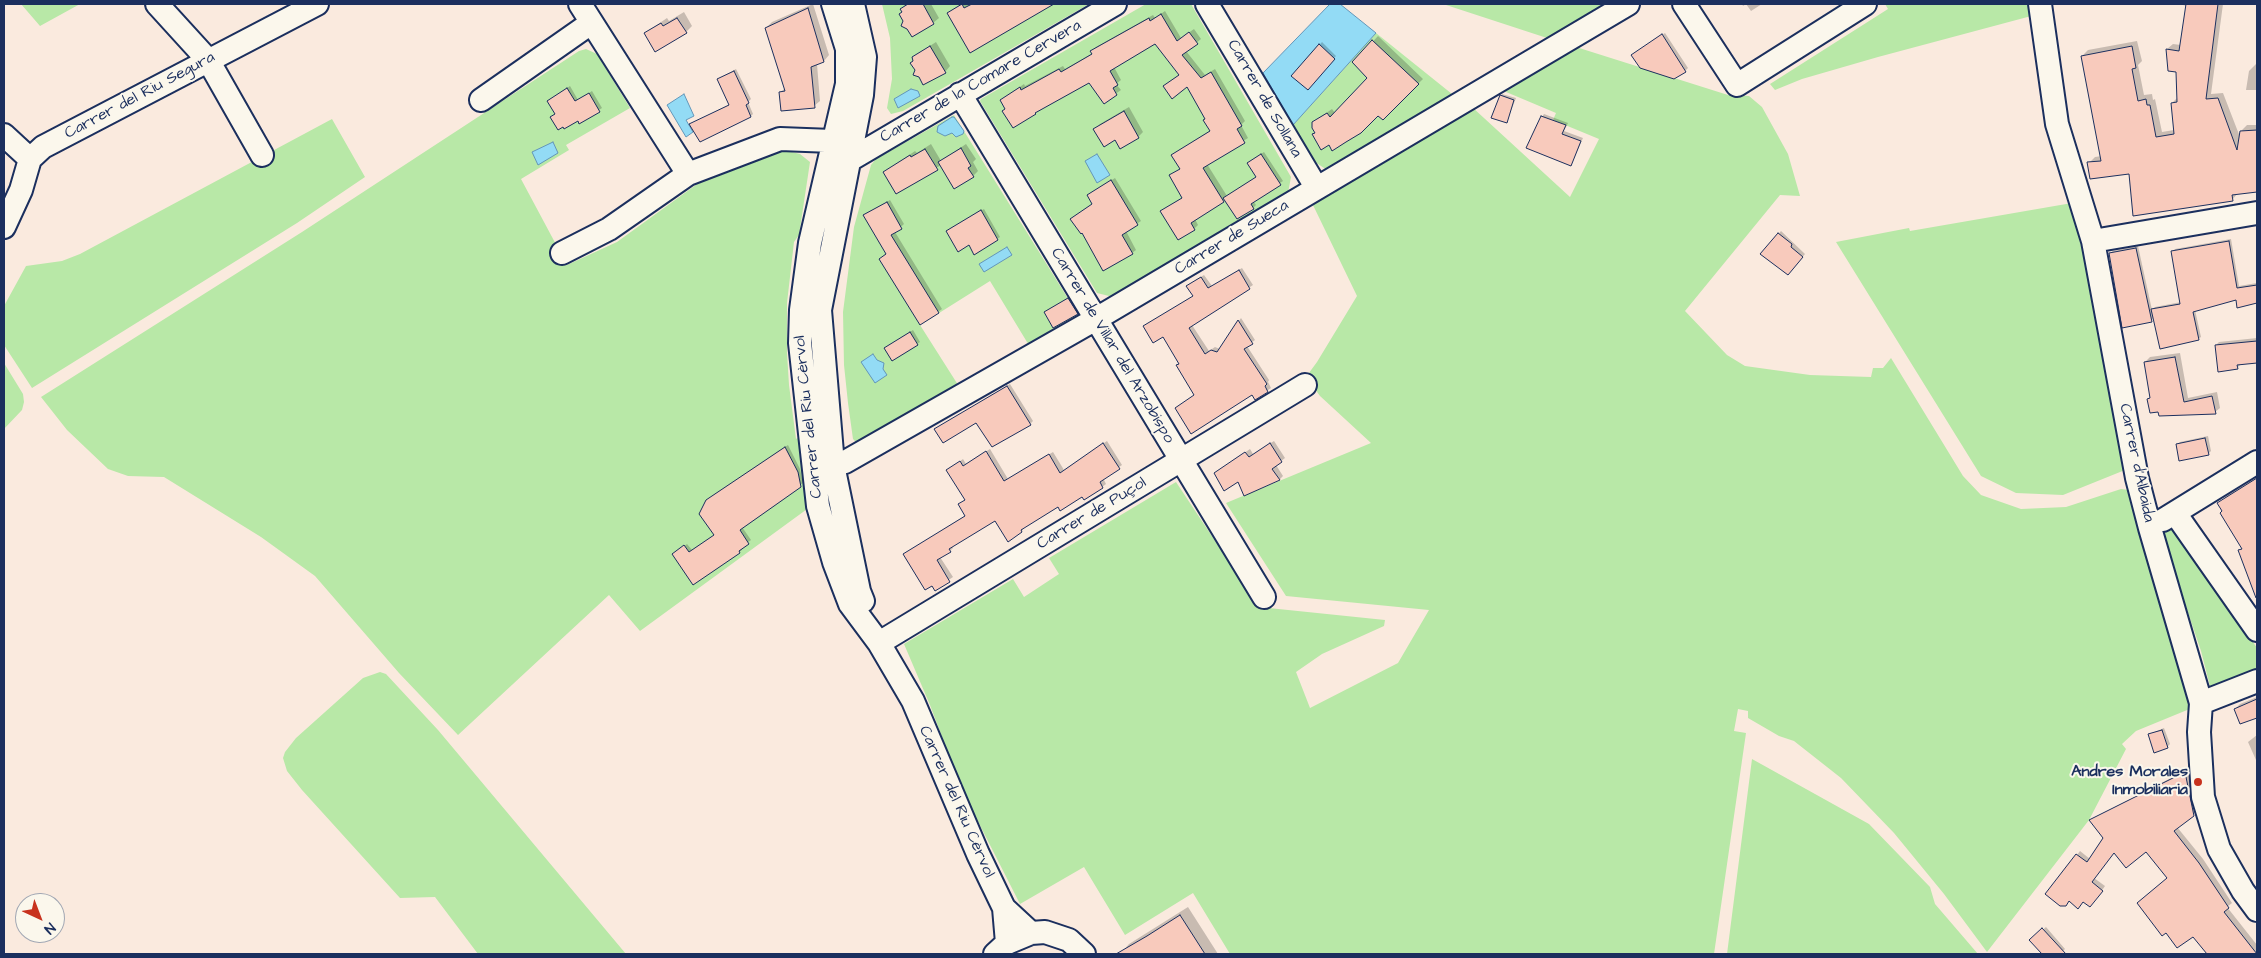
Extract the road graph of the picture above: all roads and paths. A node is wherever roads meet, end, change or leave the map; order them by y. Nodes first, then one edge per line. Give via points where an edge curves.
1 (157, 4) edge
2 (317, 4) edge
3 (580, 4) edge
4 (833, 4) edge
5 (853, 4) edge
6 (1115, 4) edge
7 (1628, 4) edge
8 (1684, 4) edge
9 (1864, 4) edge
10 (2040, 4) edge
11 (1215, 6) edge
12 (591, 23) junction
13 (208, 60) junction
14 (960, 94) junction
15 (481, 100) dead end
16 (4, 135) edge
17 (832, 141) junction
18 (262, 155) dead end
19 (30, 159) junction
20 (848, 161) junction
21 (688, 174) junction
22 (1316, 188) junction
23 (2257, 213) edge
24 (4, 227) edge
25 (2093, 240) junction
26 (562, 252) dead end
27 (1096, 319) junction
28 (1304, 385) dead end
29 (1181, 460) junction
30 (2257, 462) edge
31 (833, 465) junction
32 (2175, 513) junction
33 (2150, 528) junction
34 (1264, 597) dead end
35 (2257, 630) edge
36 (879, 644) junction
37 (2257, 681) edge
38 (2201, 703) junction
39 (1004, 908) junction
40 (2257, 910) edge
41 (1031, 933) junction
42 (1001, 948) edge
43 (1084, 954) edge

1 - 13 street
2 - 13 street, Carrer del Riu Segura
3 - 12 street
4 - 17 street, Carrer del Riu Cèrvol via 847,49 847,84
5 - 20 street, Carrer del Riu Cèrvol via 865,57 862,95
6 - 14 street, Carrer de la Comare Cervera
7 - 22 street, Carrer de Sueca
8 - 9 street via 1737,85
10 - 25 street, Carrer d'Albaida via 2058,124
11 - 22 street, Carrer de Sollana
12 - 15 street
12 - 21 street
13 - 18 street
13 - 19 street, Carrer del Riu Segura via 43,147
14 - 20 street, Carrer de la Comare Cervera
14 - 27 street, Carrer de Villar del Arzobispo
16 - 19 street
17 - 21 street via 780,139
17 - 36 street, Carrer del Riu Cèrvol via 810,243 800,343 818,506 850,604
19 - 24 street via 21,190
20 - 31 street, Carrer del Riu Cèrvol via 820,310
21 - 26 street via 609,229
22 - 27 street, Carrer de Sueca
23 - 25 street
25 - 33 street, Carrer d'Albaida via 2137,478
27 - 29 street, Carrer de Villar del Arzobispo
27 - 31 street, Carrer de Sueca via 845,462
28 - 29 street, Carrer de Puçol
29 - 34 street, Carrer de Villar del Arzobispo
29 - 36 street, Carrer de Puçol
30 - 32 street
31 - 36 street, Carrer del Riu Cèrvol via 859,591
32 - 33 street
32 - 35 street
33 - 38 street, Carrer d'Albaida
36 - 39 street, Carrer del Riu Cèrvol via 913,701
37 - 38 street
38 - 40 street, Carrer d'Albaida via 2199,732 2203,797 2219,849
39 - 41 street, Carrer del Riu Cèrvol
39 - 42 street, Carrer del Riu Cèrvol
41 - 42 street
41 - 43 street via 1045,932 1069,940

